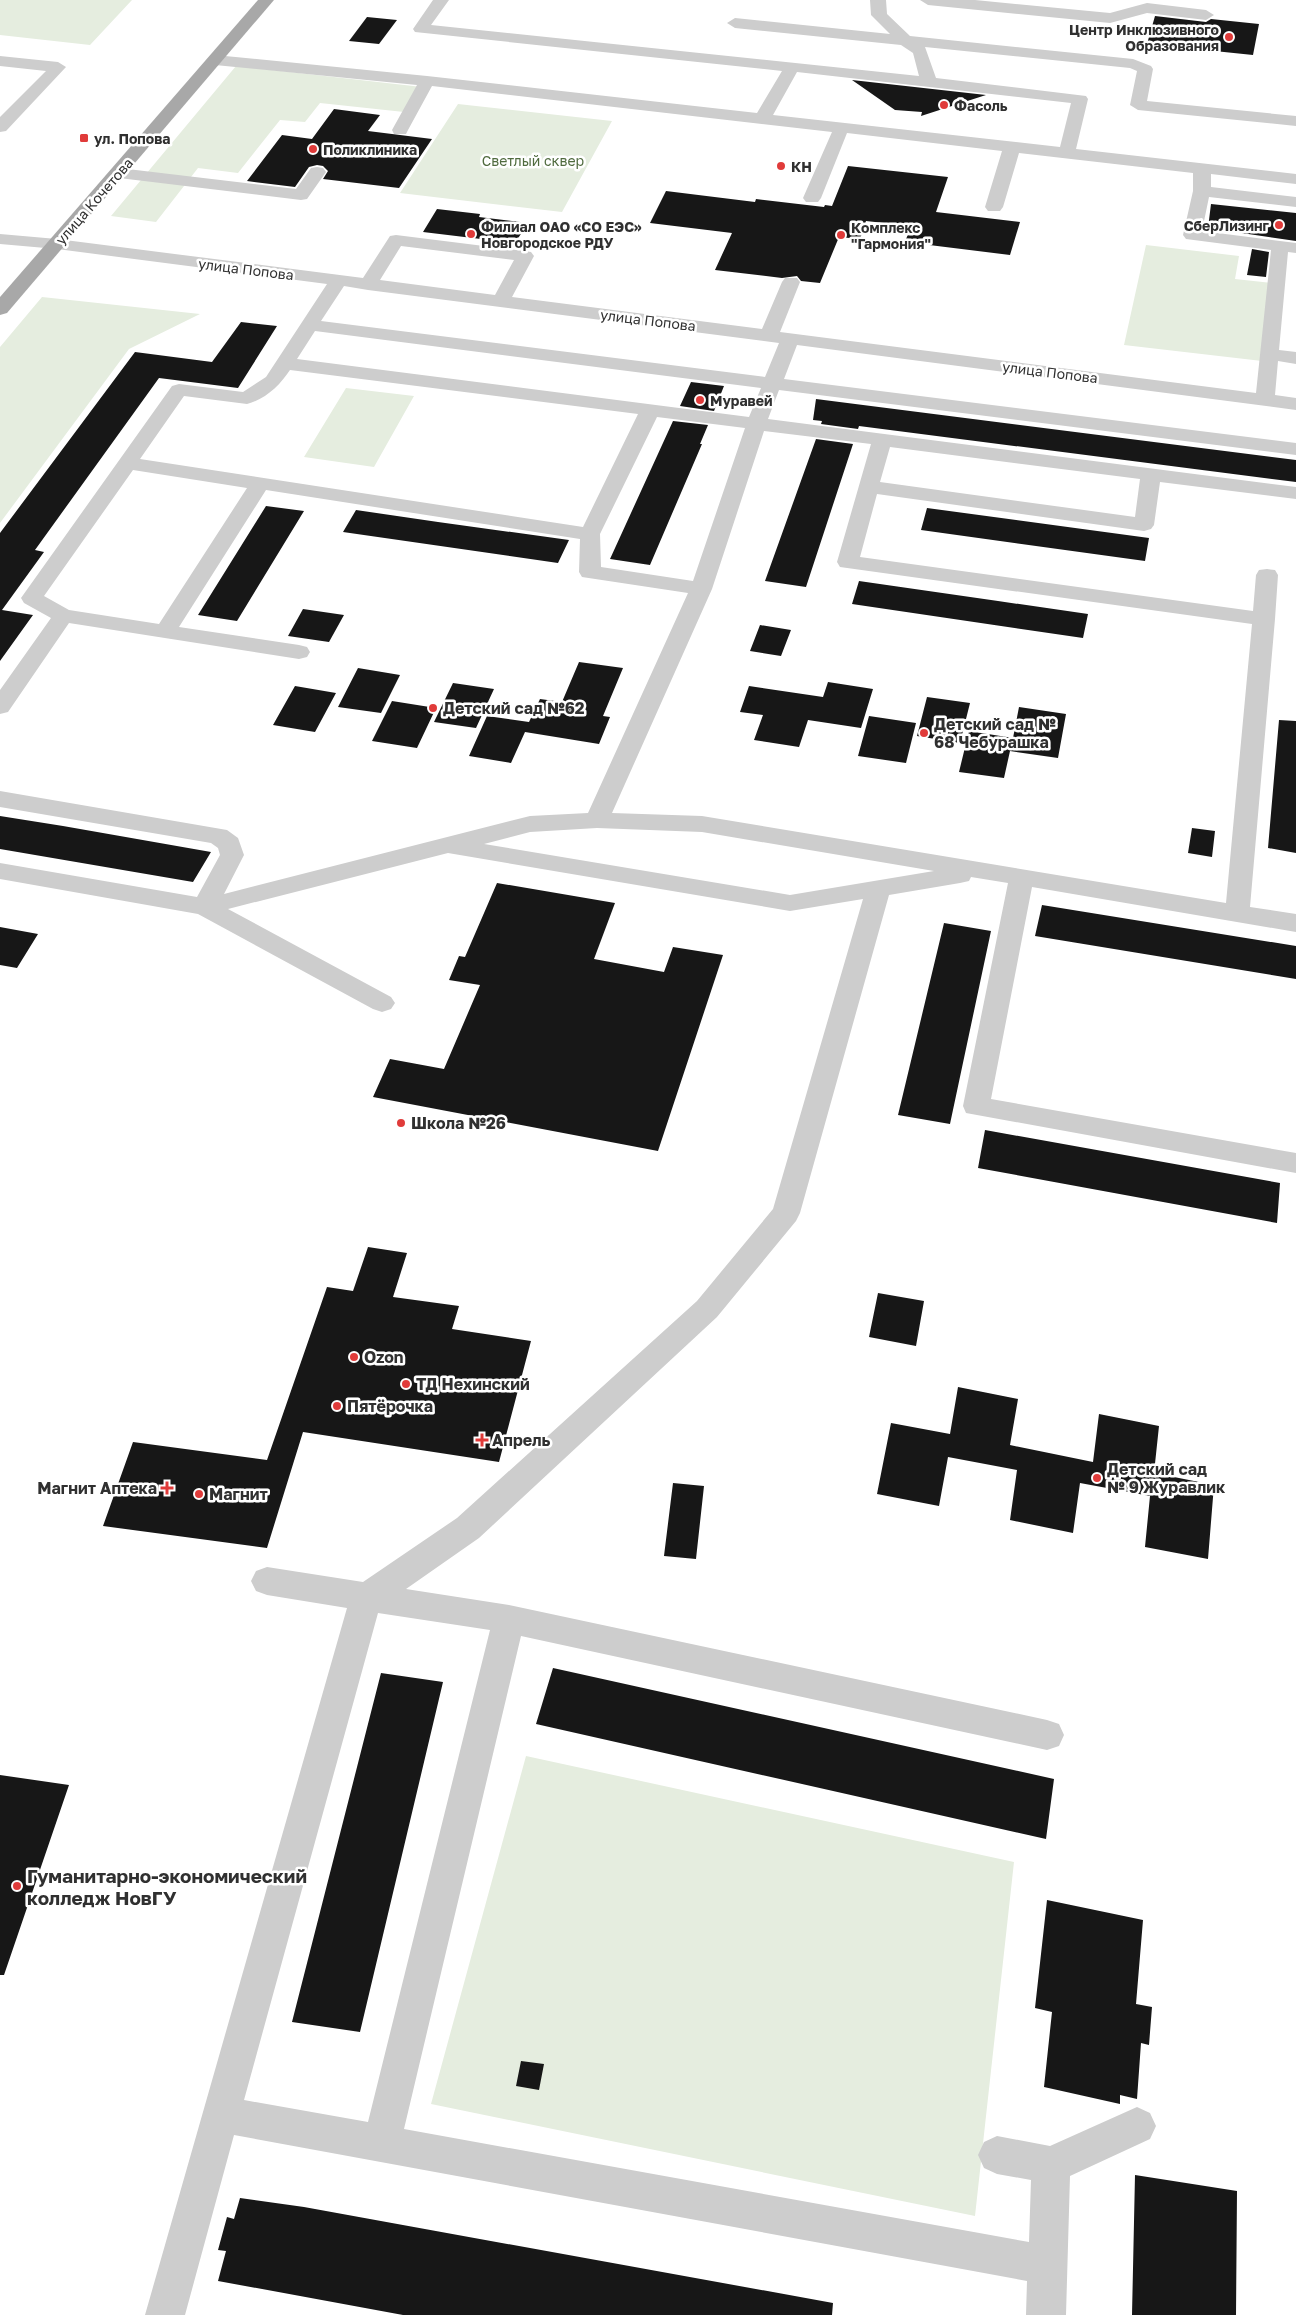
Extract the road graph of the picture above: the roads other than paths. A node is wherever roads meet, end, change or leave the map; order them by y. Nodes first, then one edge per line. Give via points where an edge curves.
1 (266, 0) edge
2 (441, 0) edge
3 (878, 0) edge
4 (928, 0) edge
5 (1022, 10) junction
6 (1206, 15) dead end
7 (735, 23) dead end
8 (906, 41) junction
9 (724, 43) dead end
10 (1011, 51) junction
11 (215, 60) junction
12 (715, 60) junction
13 (0, 61) edge
14 (792, 67) junction
15 (427, 81) junction
16 (929, 82) junction
17 (762, 120) junction
18 (1296, 121) edge
19 (0, 127) edge
20 (841, 129) junction
21 (400, 130) dead end
22 (1012, 148) junction
23 (1067, 153) junction
24 (1202, 168) junction
25 (317, 172) dead end
26 (119, 173) junction
27 (1296, 179) edge
28 (1202, 191) junction
29 (812, 198) dead end
30 (1296, 202) edge
31 (994, 207) dead end
32 (0, 239) edge
33 (57, 244) junction
34 (1288, 247) edge
35 (1296, 272) edge
36 (1278, 275) junction
37 (338, 281) junction
38 (791, 282) dead end
39 (368, 285) junction
40 (500, 302) junction
41 (0, 309) edge
42 (309, 325) junction
43 (780, 337) junction
44 (1270, 354) junction
45 (1296, 358) edge
46 (284, 363) junction
47 (774, 383) junction
48 (1266, 400) junction
49 (1296, 404) edge
50 (650, 410) junction
51 (756, 424) junction
52 (882, 440) junction
53 (1296, 448) edge
54 (127, 463) junction
55 (1151, 475) junction
56 (260, 484) junction
57 (869, 487) junction
58 (1296, 493) edge
59 (590, 534) junction
60 (1267, 575) dead end
61 (701, 589) junction
62 (62, 616) junction
63 (1264, 619) junction
64 (165, 632) junction
65 (299, 652) dead end
66 (0, 707) edge
67 (0, 799) edge
68 (597, 820) junction
69 (444, 845) junction
70 (0, 871) edge
71 (983, 872) junction
72 (1021, 878) junction
73 (878, 888) junction
74 (204, 906) junction
75 (1237, 913) junction
76 (1296, 923) edge
77 (382, 1003) dead end
78 (1296, 1163) edge
79 (267, 1581) dead end
80 (366, 1598) junction
81 (509, 1619) junction
82 (1048, 1735) dead end
83 (220, 2114) junction
84 (1137, 2126) dead end
85 (382, 2143) junction
86 (997, 2155) dead end
87 (1050, 2165) junction
88 (1046, 2265) junction
89 (165, 2315) edge
90 (1046, 2315) edge

1 - 11 main road, улица Кочетова
2 - 12 street via 421,29
3 - 8 street via 880,15
4 - 5 street
5 - 6 street via 1110,18 1148,8
5 - 10 street
7 - 8 street
8 - 10 street
8 - 16 street via 920,51
9 - 12 street
10 - 18 street via 1133,64 1145,69 1138,105
11 - 15 street
11 - 26 main road, улица Кочетова
12 - 14 street
13 - 19 street via 58,67
14 - 16 street
14 - 17 street
15 - 17 street
15 - 21 street
16 - 23 street via 1080,99
17 - 20 street
20 - 22 street
20 - 29 street
22 - 23 street
22 - 31 street
23 - 24 street
24 - 27 street
24 - 28 street
25 - 26 street via 301,195
26 - 33 main road, улица Кочетова
28 - 30 street
28 - 34 street via 1192,235
32 - 33 street, улица Попова
33 - 37 street, улица Попова
33 - 41 main road, улица Кочетова
34 - 36 street
35 - 36 street
36 - 44 street
37 - 39 street, улица Попова
37 - 42 street
38 - 43 street
39 - 40 street, улица Попова
39 - 40 street via 396,240 525,256
40 - 43 street, улица Попова
42 - 46 street
42 - 47 street
43 - 47 street
43 - 48 street, улица Попова
44 - 45 street
44 - 48 street
46 - 50 street
46 - 54 street via 272,381 247,398 179,390
47 - 51 street
47 - 53 street
48 - 49 street, улица Попова
50 - 51 street
50 - 59 street
51 - 52 street
51 - 61 street
52 - 55 street
52 - 57 street
54 - 56 street
54 - 62 street via 32,598
55 - 57 street via 1144,525
55 - 58 street
56 - 59 street
56 - 64 street
57 - 63 street via 848,562
59 - 61 street via 590,572
60 - 63 street
61 - 68 street
62 - 64 street
62 - 66 street
63 - 75 street
64 - 65 street
67 - 74 street via 218,836 228,844 232,855
68 - 69 street via 530,824
68 - 71 street via 702,824
69 - 73 street via 790,903
69 - 74 street
70 - 74 street
71 - 72 street
71 - 73 street
72 - 75 street
72 - 78 street via 976,1106
73 - 80 street via 786,1214 707,1309 468,1528
74 - 77 street
75 - 76 street
79 - 80 street
80 - 81 street
80 - 83 street
81 - 82 street
81 - 85 street
83 - 85 street
83 - 89 street
84 - 87 street
85 - 88 street
86 - 87 street
87 - 88 street
88 - 90 street

